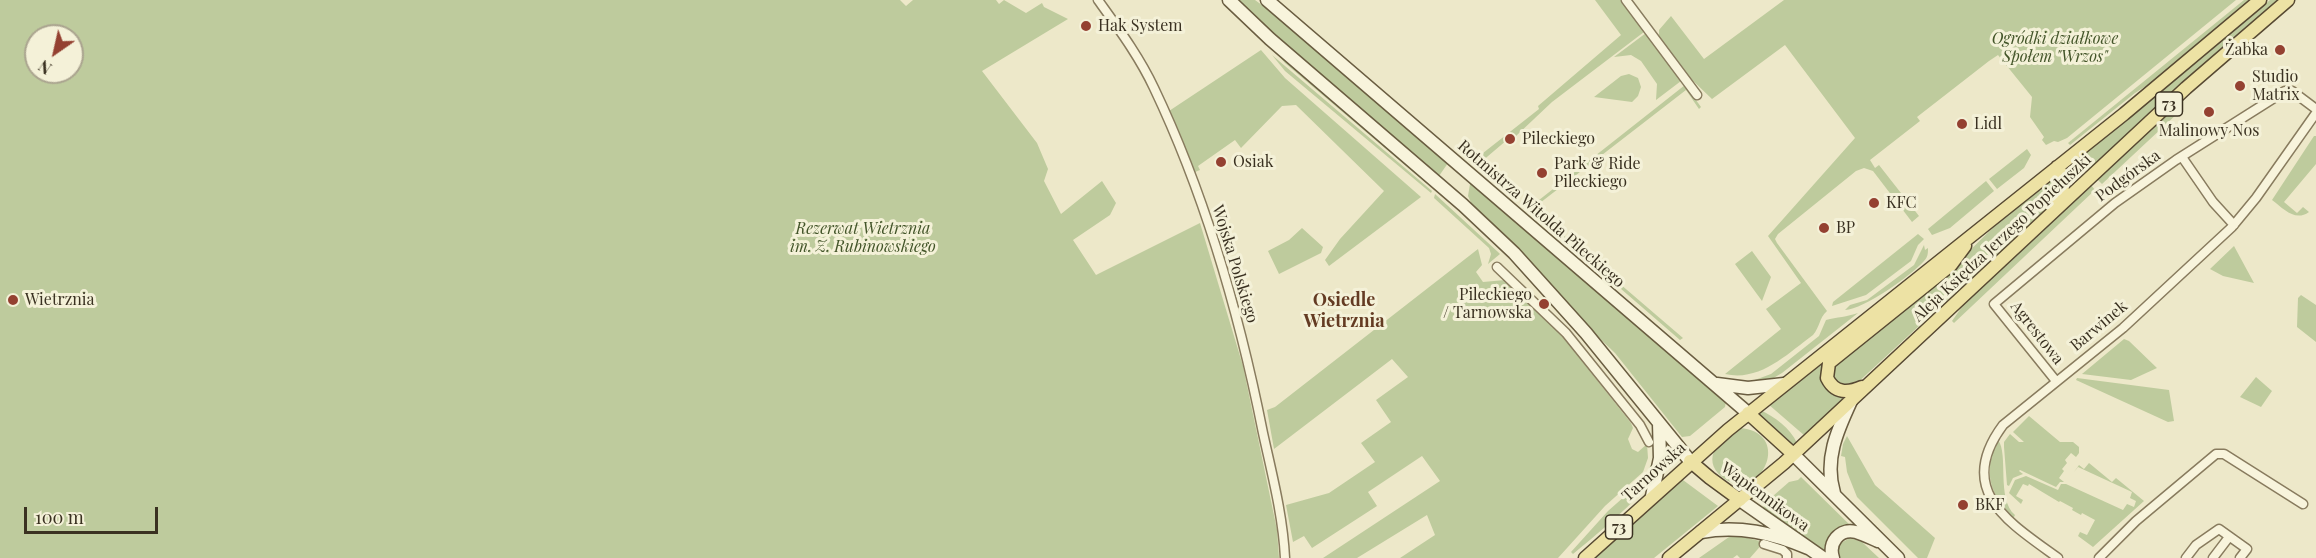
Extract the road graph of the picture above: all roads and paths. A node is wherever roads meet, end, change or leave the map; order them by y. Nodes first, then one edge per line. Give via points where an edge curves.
1 (1098, 0) edge
2 (1229, 0) edge
3 (1267, 0) edge
4 (1626, 0) edge
5 (2260, 0) edge
6 (2288, 0) edge
7 (1697, 95) dead end
8 (2316, 111) edge
9 (2182, 157) junction
10 (2057, 167) junction
11 (2054, 212) junction
12 (2234, 225) junction
13 (1972, 235) junction
14 (1497, 267) dead end
15 (1994, 304) joint
16 (2056, 381) junction
17 (1716, 384) junction
18 (1784, 384) junction
19 (1868, 385) junction
20 (1851, 401) junction
21 (1748, 413) junction
22 (1659, 423) junction
23 (1644, 439) dead end
24 (1792, 454) junction
25 (1690, 461) junction
26 (1834, 494) junction
27 (1652, 496) junction
28 (1740, 500) junction
29 (2302, 504) dead end
30 (1701, 532) junction
31 (2229, 537) junction
32 (1764, 544) dead end
33 (1885, 544) junction
34 (1808, 548) junction
35 (1285, 558) edge
36 (1585, 558) edge
37 (1669, 558) edge
38 (1787, 558) edge
39 (1823, 558) edge
40 (1833, 558) edge
41 (1898, 558) edge
42 (2058, 558) edge
43 (2099, 558) edge
44 (2186, 558) edge
45 (2213, 558) edge
46 (2240, 558) edge

1 - 35 street, Wojska Polskiego via 1154,87 1207,222 1248,362 1281,519
2 - 22 main road via 1514,254 1586,333
3 - 17 main road, Rotmistrza Witolda Pileckiego
4 - 7 street
5 - 10 main road, Aleja Księdza Jerzego Popiełuszki / 73
6 - 11 main road, Aleja Księdza Jerzego Popiełuszki / 73 via 2186,88
8 - 9 street, Podgórska via 2285,91
8 - 12 street, Barwinek
9 - 12 street
9 - 15 street, Podgórska via 2094,219
10 - 11 main road via 2064,183
10 - 13 main road, Aleja Księdza Jerzego Popiełuszki / 73
11 - 19 main road, Aleja Księdza Jerzego Popiełuszki / 73
12 - 16 street, Barwinek via 2123,328
13 - 18 main road, Aleja Księdza Jerzego Popiełuszki / 73
13 - 19 main road via 1951,266 1829,363 1827,378 1838,390 1851,391
14 - 23 street via 1566,333 1640,425
15 - 16 street, Agrestowa
16 - 42 street, Barwinek via 2002,425 1989,448 1985,470 1989,494 2004,518
17 - 18 main road via 1748,388
17 - 21 main road, Rotmistrza Witolda Pileckiego
18 - 21 main road, Aleja Księdza Jerzego Popiełuszki / 73
19 - 20 main road, Aleja Księdza Jerzego Popiełuszki / 73
20 - 24 main road, Aleja Księdza Jerzego Popiełuszki / 73
20 - 26 main road via 1832,453 1830,478
21 - 24 main road, Rotmistrza Witolda Pileckiego
21 - 25 main road, Tarnowska / 73
22 - 25 main road
22 - 27 main road via 1660,458
24 - 26 main road
24 - 28 main road, Aleja Księdza Jerzego Popiełuszki / 73
25 - 27 main road, Tarnowska / 73
25 - 28 main road, Wapiennikowa
26 - 33 main road
27 - 36 main road, Tarnowska / 73
28 - 30 main road, 73
28 - 34 main road, Wapiennikowa
29 - 43 street via 2224,454 2216,454 2136,521
30 - 34 main road via 1744,529
30 - 37 main road, 73
31 - 44 street via 2219,529 2196,545
31 - 45 street
31 - 46 street via 2247,549
32 - 38 street via 1783,550
33 - 40 main road via 1848,531 1833,541
33 - 41 main road
34 - 39 main road, Wapiennikowa

